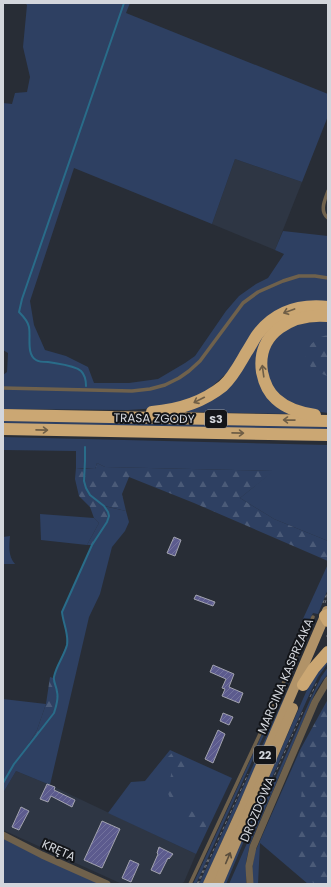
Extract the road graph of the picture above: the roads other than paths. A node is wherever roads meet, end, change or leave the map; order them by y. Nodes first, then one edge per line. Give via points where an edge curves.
1 (328, 190) edge
2 (328, 218) edge
3 (328, 278) edge
4 (328, 307) edge
5 (328, 316) edge
6 (3, 388) edge
7 (3, 416) edge
8 (104, 417) junction
9 (328, 417) edge
10 (328, 421) edge
11 (3, 429) edge
12 (328, 435) edge
13 (325, 618) edge
14 (328, 652) edge
15 (328, 680) edge
16 (303, 685) junction
17 (3, 835) edge
18 (108, 884) edge
19 (190, 884) edge
20 (208, 884) edge
21 (218, 884) edge
22 (250, 884) edge

1 - 2 lane via 322,209
3 - 6 lane via 299,276 258,292 243,303 200,361 179,378 165,385 132,391
4 -> 8 highway via 292,309 278,315 258,334 236,371 223,385 194,403 156,412
9 -> 5 highway via 294,410 276,399 264,382 262,366 265,345 277,329 304,317
7 - 8 highway, TRASA ZGODY / S3
10 -> 8 highway, TRASA ZGODY / S3
11 -> 12 highway, TRASA ZGODY / S3
13 - 16 main road, MARCINA KASPRZAKA / 22
13 - 19 lane, MARCINA KASPRZAKA via 279,693
13 - 20 main road, MARCINA KASPRZAKA / 22
14 - 16 highway
15 - 22 street, DROZDOWA via 315,702 253,847 249,866
21 -> 16 main road, MARCINA KASPRZAKA / 22
17 - 18 street, KRĘTA

